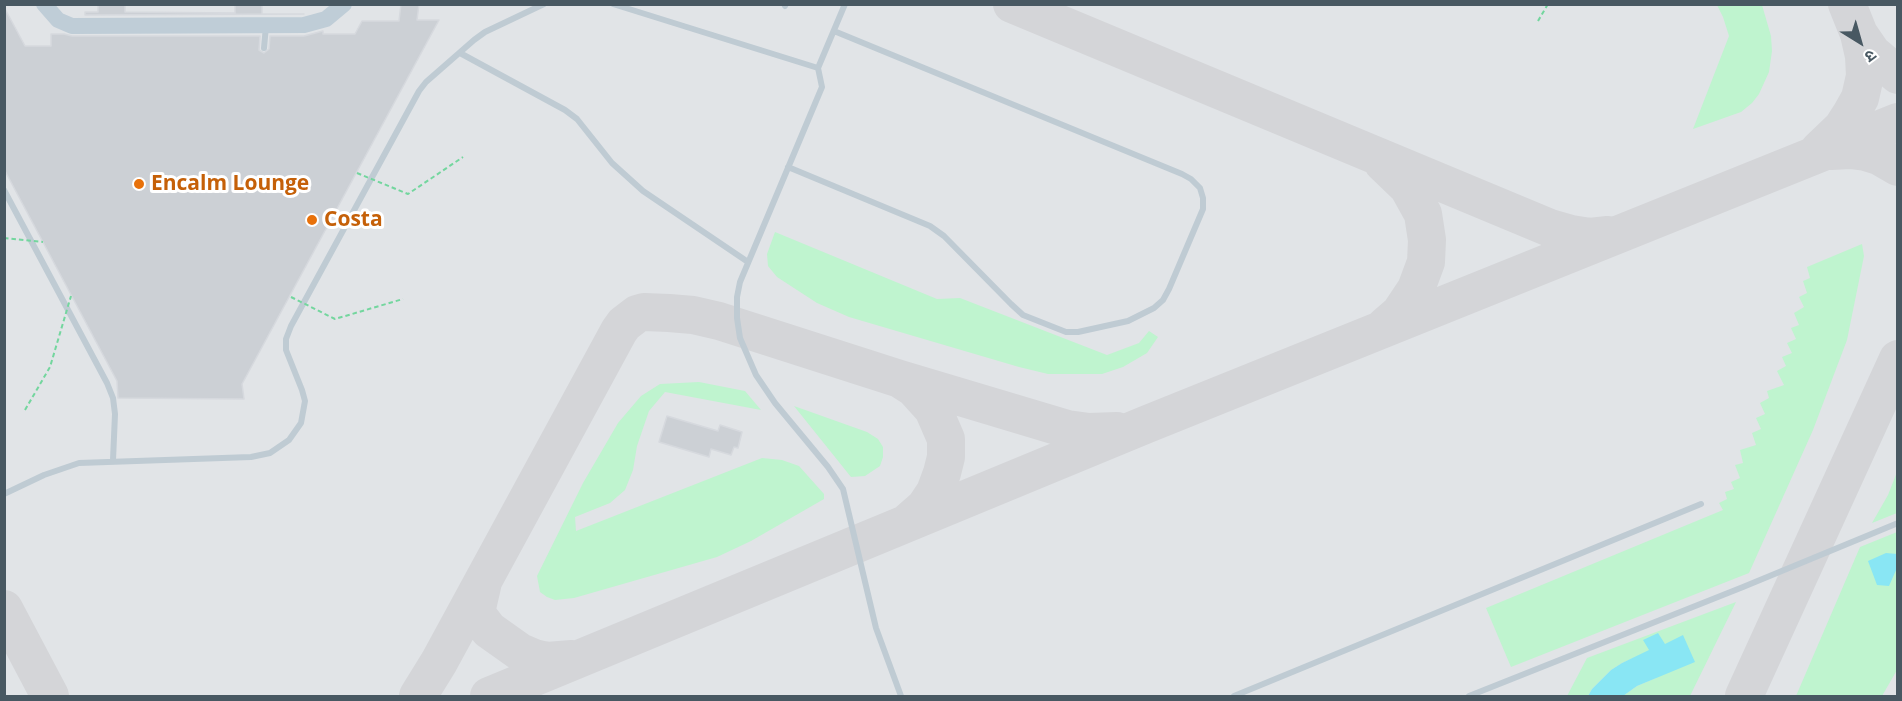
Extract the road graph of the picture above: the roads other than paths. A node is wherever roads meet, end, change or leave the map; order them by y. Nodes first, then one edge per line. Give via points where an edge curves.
1 (44, 4) edge
2 (344, 4) edge
3 (544, 4) edge
4 (613, 4) edge
5 (845, 4) edge
6 (266, 25) junction
7 (834, 31) junction
8 (264, 48) dead end
9 (460, 53) junction
10 (818, 68) junction
11 (788, 167) junction
12 (4, 190) edge
13 (748, 262) junction
14 (113, 460) junction
15 (4, 494) edge
16 (1701, 504) dead end
17 (1898, 524) edge
18 (901, 696) edge
19 (1234, 696) edge
20 (1469, 696) edge

1 - 6 main road via 58,20 72,26
2 - 6 main road via 315,23
3 - 9 lane via 485,32
4 - 10 lane
5 - 7 lane
6 - 8 lane
7 - 10 lane
7 - 11 lane via 1182,174 1200,188 1203,209 1163,300 1128,321 1066,332 1023,315 930,226
9 - 13 lane via 571,114 612,163 643,191
9 - 14 lane via 418,91 291,326 286,350 305,401 301,423 289,441 270,453 251,457
10 - 11 lane via 822,87
11 - 13 lane
12 - 14 lane via 107,383 115,414
13 - 18 lane via 737,297 740,338 756,375 775,403 843,489 876,628
14 - 15 lane via 62,468
16 - 19 lane
17 - 20 lane

